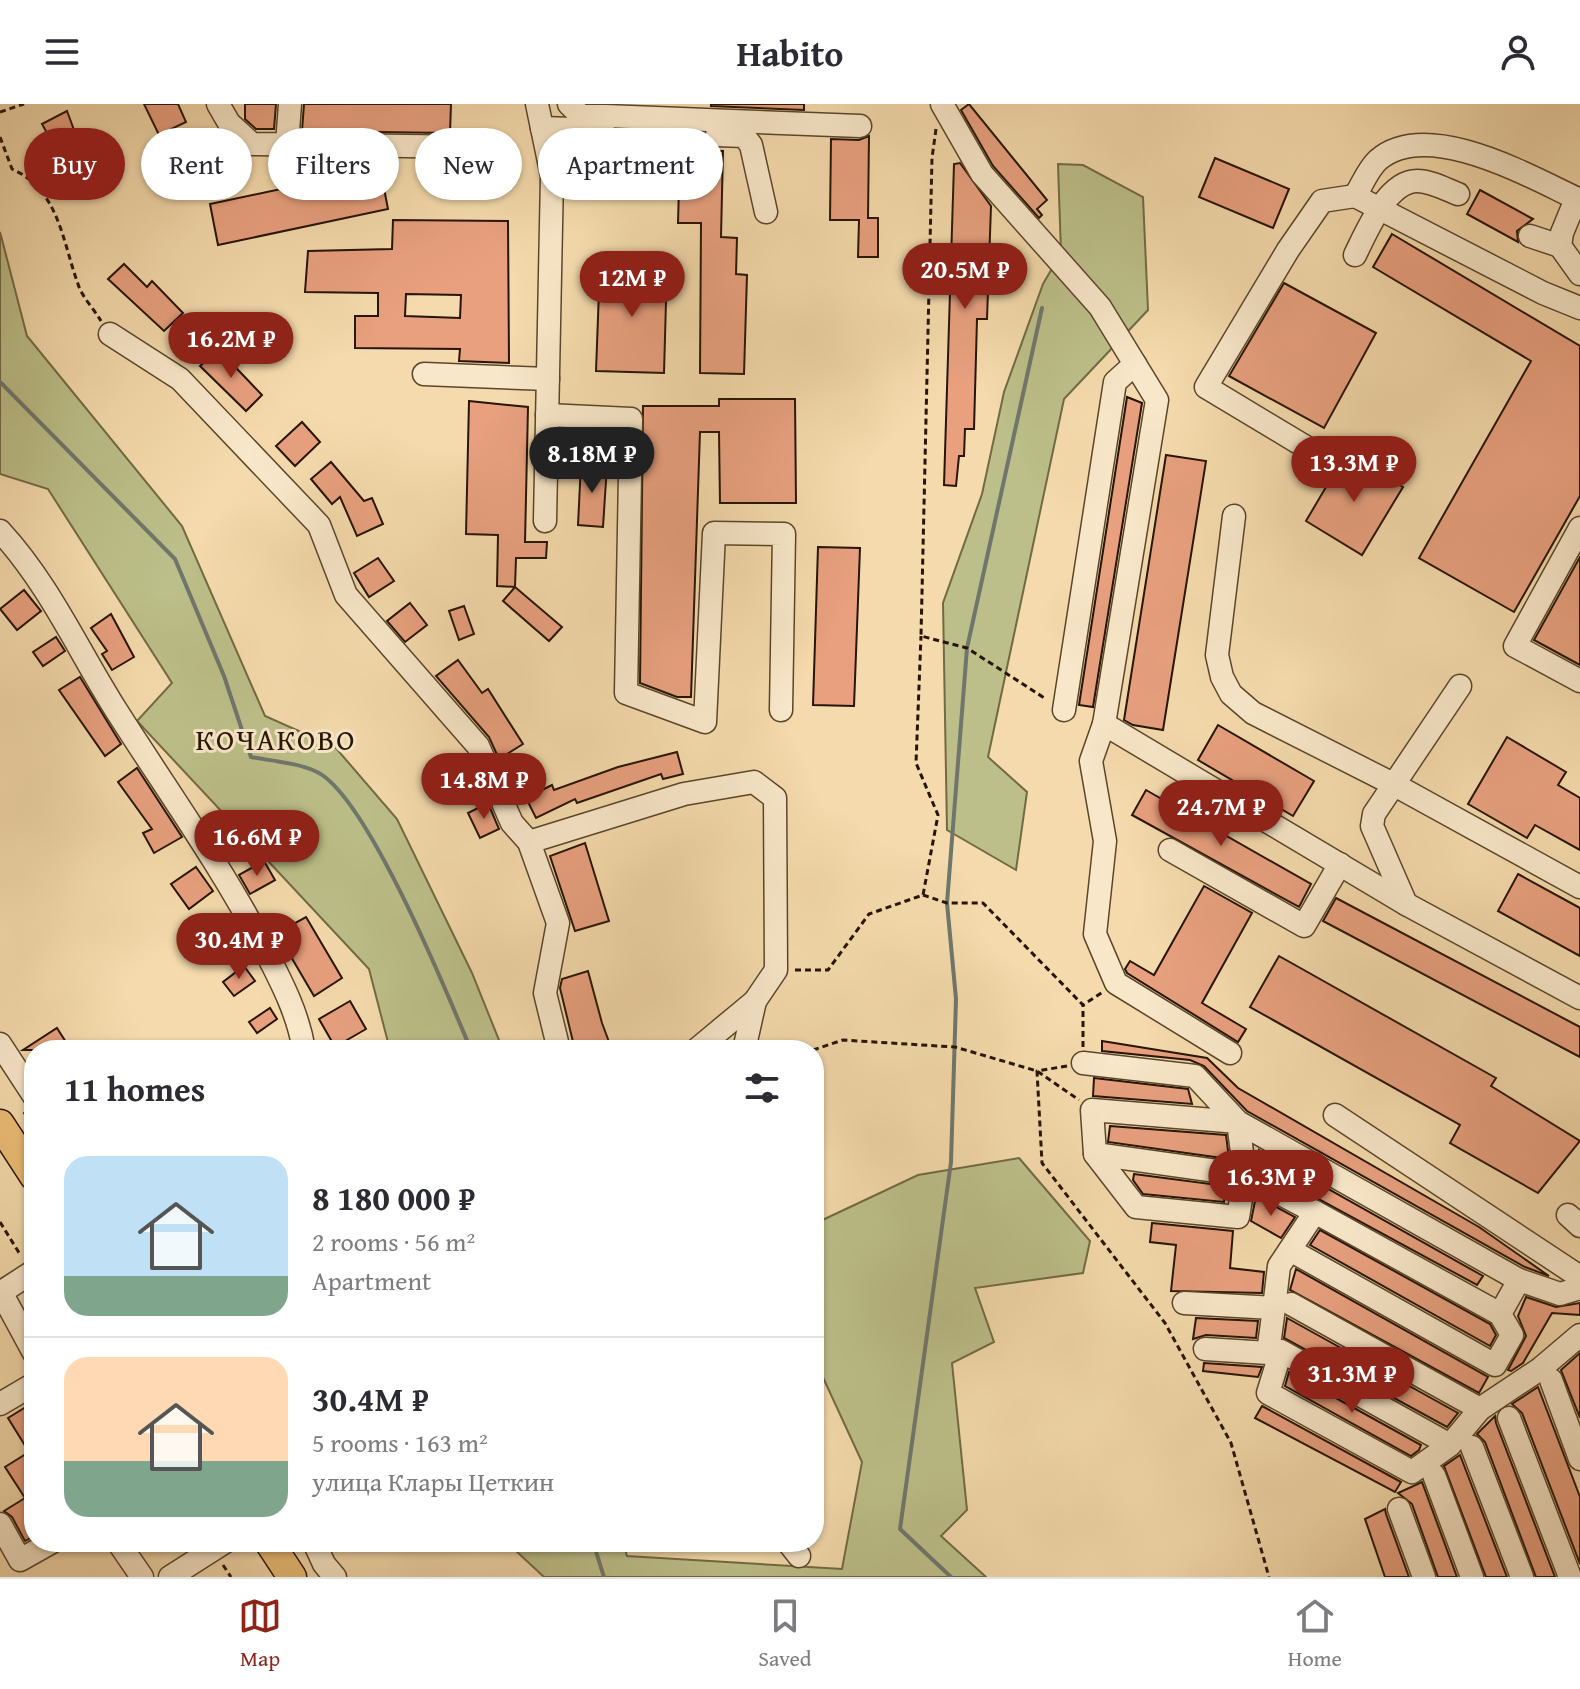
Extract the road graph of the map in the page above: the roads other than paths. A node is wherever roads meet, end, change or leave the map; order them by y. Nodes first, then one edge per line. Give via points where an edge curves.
1 (218, 104) edge
2 (290, 104) edge
3 (537, 104) edge
4 (569, 104) edge
5 (940, 111) edge
6 (860, 126) dead end
7 (288, 128) edge
8 (542, 128) edge
9 (723, 135) edge
10 (268, 144) edge
11 (1458, 194) dead end
12 (1355, 196) junction
13 (552, 200) edge
14 (1578, 200) edge
15 (1379, 207) junction
16 (766, 212) dead end
17 (1530, 236) dead end
18 (1560, 246) junction
19 (1355, 255) dead end
20 (1580, 274) edge
21 (1580, 308) edge
22 (110, 334) road end
23 (1135, 364) junction
24 (424, 374) dead end
25 (548, 379) junction
26 (547, 415) junction
27 (1309, 449) dead end
28 (1234, 516) dead end
29 (545, 521) dead end
30 (1580, 528) edge
31 (0, 531) edge
32 (1580, 681) edge
33 (1460, 686) dead end
34 (781, 710) dead end
35 (1064, 710) road end
36 (1104, 724) junction
37 (1393, 784) junction
38 (529, 842) junction
39 (1170, 850) dead end
40 (1340, 864) junction
41 (1580, 887) edge
42 (1406, 904) junction
43 (1580, 998) edge
44 (755, 1001) junction
45 (298, 1021) junction
46 (302, 1040) edge
47 (309, 1040) edge
48 (557, 1040) edge
49 (708, 1040) edge
50 (746, 1040) edge
51 (0, 1044) edge
52 (1230, 1053) dead end
53 (1083, 1063) road end
54 (24, 1081) edge
55 (1335, 1115) dead end
56 (1238, 1122) junction
57 (0, 1124) edge
58 (1095, 1154) junction
59 (24, 1161) edge
60 (1245, 1175) junction
61 (1315, 1212) junction
62 (1290, 1250) junction
63 (1580, 1277) edge
64 (24, 1278) edge
65 (1519, 1280) junction
66 (1580, 1288) edge
67 (1, 1294) edge
68 (1184, 1303) dead end
69 (1283, 1306) junction
70 (1500, 1314) junction
71 (24, 1335) edge
72 (1580, 1335) edge
73 (1205, 1349) dead end
74 (1551, 1380) dead end
75 (24, 1390) edge
76 (0, 1404) edge
77 (1480, 1409) junction
78 (1509, 1418) dead end
79 (1461, 1446) junction
80 (1580, 1459) edge
81 (1434, 1475) dead end
82 (1399, 1509) dead end
83 (0, 1524) edge
84 (34, 1552) edge
85 (125, 1552) edge
86 (209, 1552) edge
87 (276, 1552) edge
88 (319, 1552) edge
89 (142, 1577) edge
90 (170, 1577) edge
91 (292, 1577) edge
92 (335, 1577) edge
93 (1424, 1577) edge
94 (1472, 1577) edge
95 (1522, 1577) edge
96 (1570, 1577) edge

1 - 10 street via 252,144
2 - 7 street
3 - 8 street
4 - 6 street via 580,115
5 - 23 street via 982,174 1100,307
9 - 16 street via 744,136 751,145
11 - 15 street via 1410,182
12 - 14 street via 1382,157 1433,146 1483,155
12 - 15 street
12 - 27 street via 1333,197 1313,210 1206,387
13 - 25 street
14 - 18 street
15 - 19 street
15 - 21 street
17 - 18 street
18 - 20 street
22 - 38 street via 180,379 319,525 346,595 478,746 512,823
23 - 35 street via 1115,382
23 - 36 street via 1157,400
24 - 25 street
25 - 26 street
26 - 29 street
26 - 34 street via 631,419 626,693 705,722 714,533 784,534
28 - 37 street via 1217,655 1231,694 1253,713
30 - 32 street via 1515,646
31 - 45 street via 34,572 217,865
33 - 37 street
36 - 40 street
36 - 52 street via 1091,761 1105,841 1095,934 1116,983
37 - 41 street
37 - 42 street via 1372,826
38 - 44 street via 684,794 754,782 775,798 776,970
38 - 48 street via 558,923 545,993
39 - 40 street via 1304,926
40 - 42 street
42 - 43 street
44 - 49 street
44 - 50 street
45 - 46 street
45 - 47 street
51 - 54 street
53 - 56 street via 1195,1076
55 - 63 street
56 - 58 street via 1092,1110
56 - 60 street
56 - 65 street
57 - 59 main road
58 - 60 street
58 - 60 street via 1136,1207 1238,1217
60 - 61 street
61 - 62 street
61 - 70 street
62 - 69 street via 1279,1266
62 - 70 street via 1495,1365 1512,1335
64 - 67 street
65 - 66 street via 1560,1294
65 - 70 street
67 - 71 street
68 - 69 street
69 - 73 street via 1268,1353
69 - 77 street
72 - 77 street
74 - 80 street
75 - 76 street
77 - 79 street
78 - 96 street
79 - 79 street via 1320,1373 1281,1351 1268,1393 1412,1472
79 - 95 street
81 - 94 street
82 - 93 street
83 - 84 street via 20,1560
85 - 89 street
86 - 90 street
87 - 91 main road
88 - 92 street

